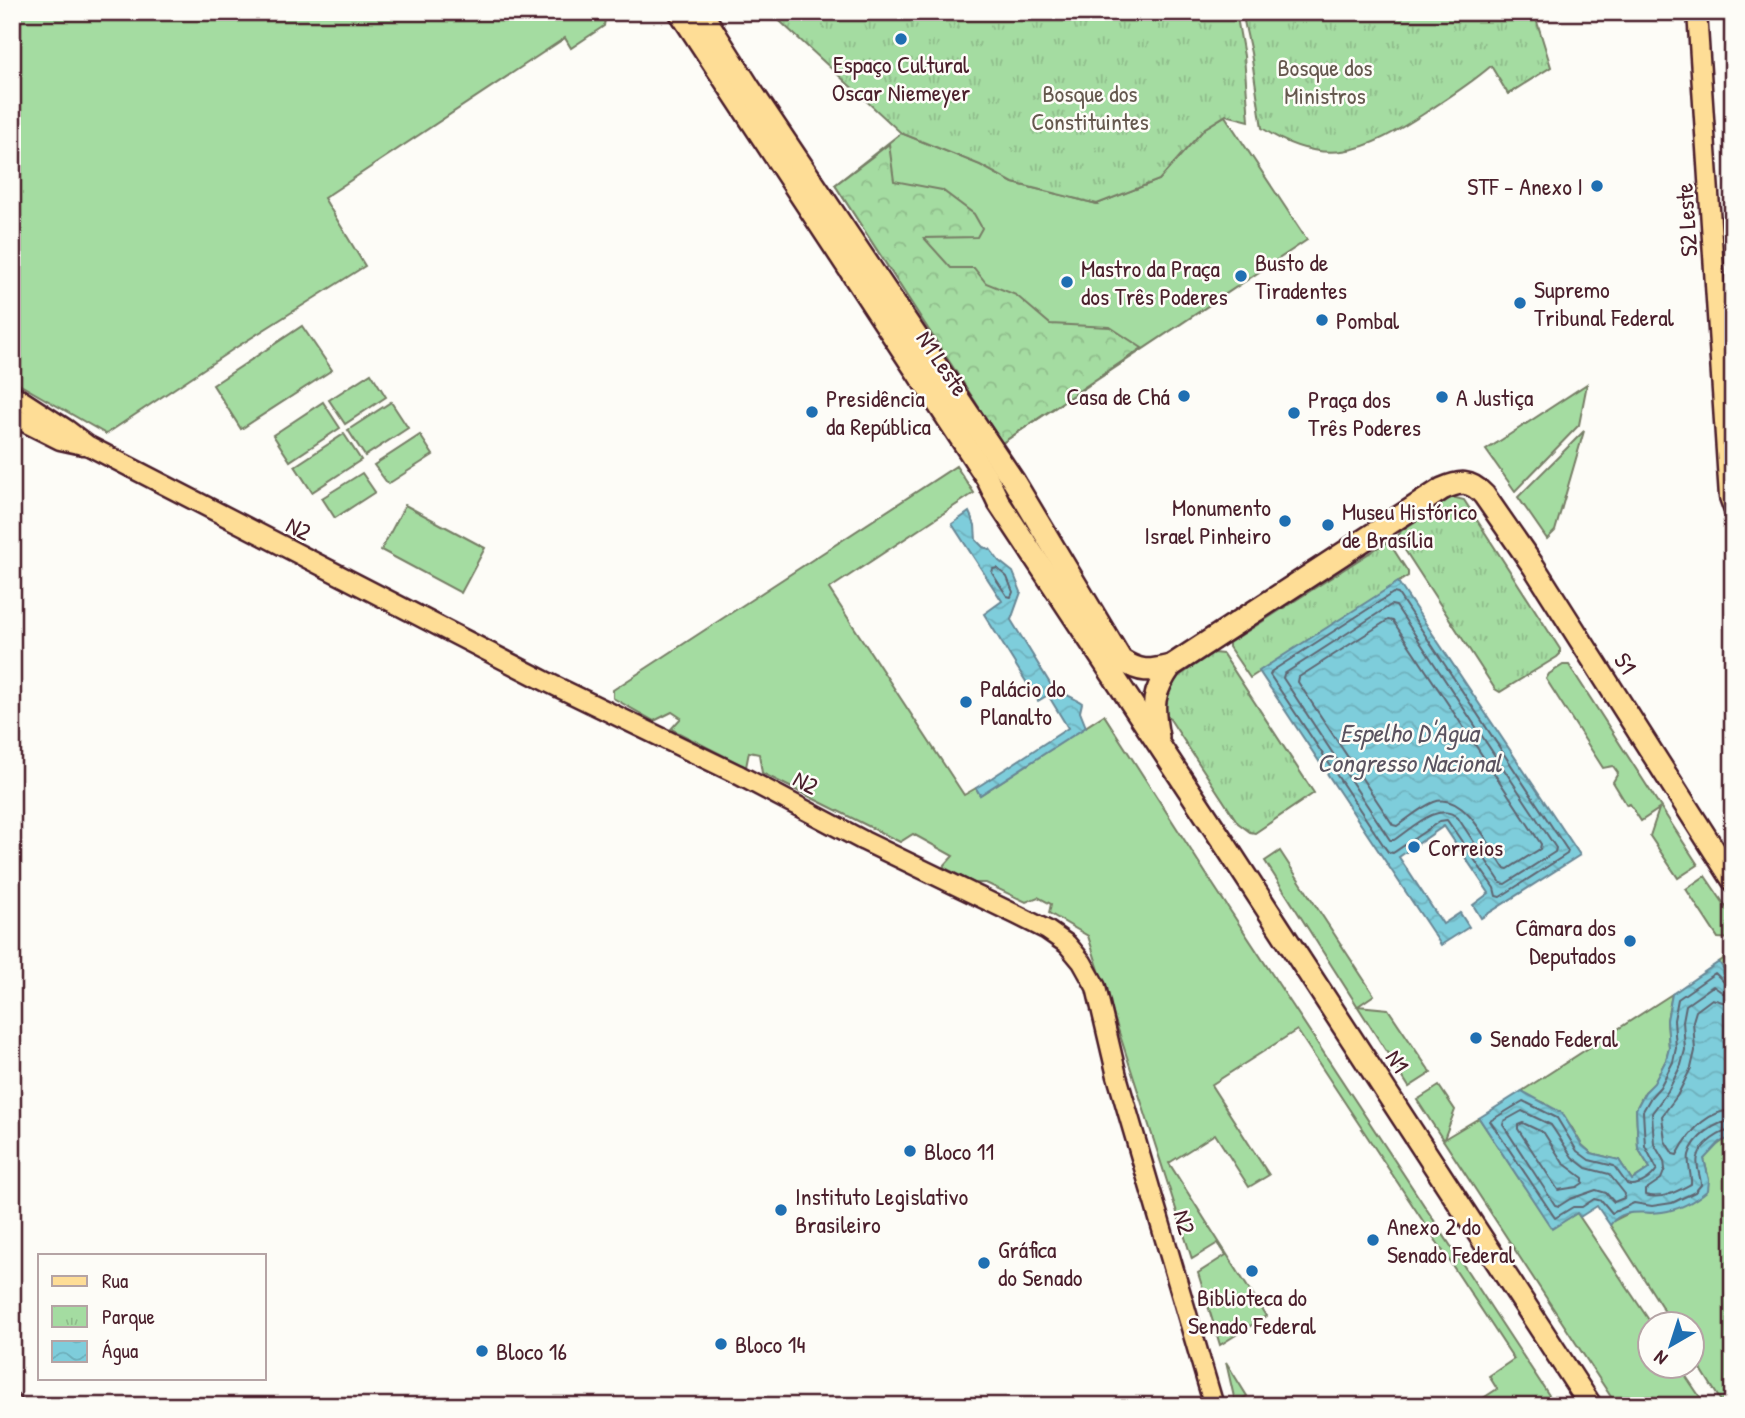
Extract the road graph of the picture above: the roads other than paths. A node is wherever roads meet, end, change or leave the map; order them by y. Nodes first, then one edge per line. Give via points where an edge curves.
1 (680, 12) edge
2 (701, 12) edge
3 (1698, 12) edge
4 (12, 394) edge
5 (12, 416) edge
6 (87, 445) junction
7 (1733, 508) edge
8 (1171, 666) junction
9 (1159, 746) junction
10 (1733, 880) edge
11 (12, 1401) edge
12 (18, 1406) edge
13 (1214, 1406) edge
14 (1591, 1406) edge

1 - 9 highway, N1 Leste
2 - 8 highway, N1 Leste via 1013,480 1121,660 1148,671
3 - 7 main road, S2 Leste
4 - 6 main road, N2
5 - 6 main road, N2 via 60,440
6 - 13 main road, N2 via 549,683 1048,930 1067,944 1096,987
8 - 9 highway via 1154,697
8 - 10 highway, S1 via 1442,489 1456,483 1475,485 1534,567
9 - 14 highway, N1
11 - 12 street

